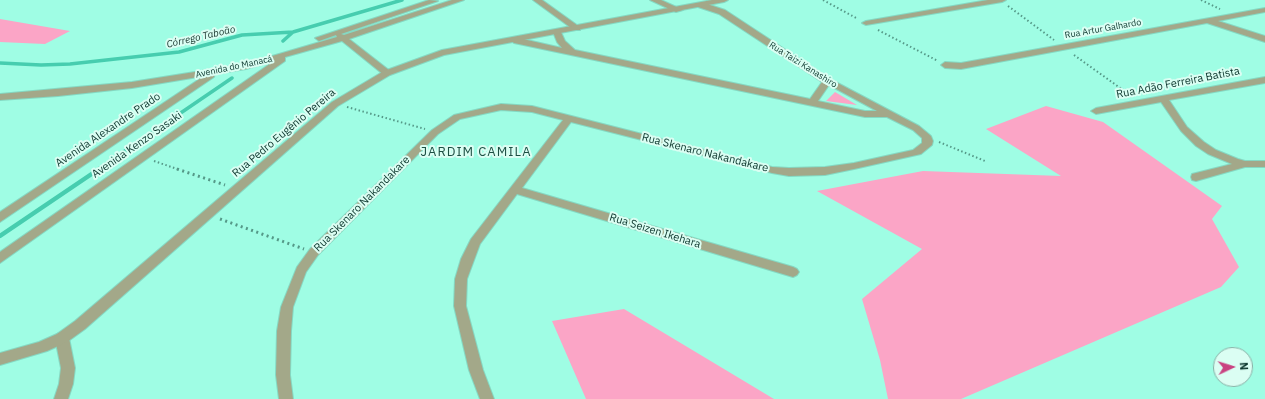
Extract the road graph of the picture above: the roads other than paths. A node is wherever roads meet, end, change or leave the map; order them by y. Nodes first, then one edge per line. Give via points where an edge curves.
1 (436, 0) edge
2 (460, 0) edge
3 (537, 0) edge
4 (654, 0) edge
5 (1001, 0) edge
6 (719, 1) edge
7 (701, 5) junction
8 (679, 10) junction
9 (1265, 10) edge
10 (722, 12) junction
11 (661, 13) junction
12 (1209, 21) junction
13 (866, 23) road end
14 (577, 28) junction
15 (336, 32) junction
16 (557, 32) junction
17 (344, 38) junction
18 (1265, 39) edge
19 (514, 40) junction
20 (571, 51) junction
21 (290, 54) junction
22 (254, 56) junction
23 (267, 60) junction
24 (230, 62) junction
25 (945, 65) road end
26 (215, 72) junction
27 (261, 73) junction
28 (387, 73) junction
29 (1265, 80) edge
30 (827, 81) junction
31 (0, 89) edge
32 (0, 97) edge
33 (1163, 98) junction
34 (812, 103) junction
35 (1096, 112) dead end
36 (887, 114) junction
37 (569, 118) junction
38 (1245, 164) junction
39 (1265, 164) edge
40 (1196, 177) dead end
41 (516, 190) junction
42 (0, 218) edge
43 (0, 258) edge
44 (793, 272) dead end
45 (62, 338) junction
46 (0, 359) edge
47 (61, 399) edge
48 (286, 399) edge
49 (487, 399) edge

1 - 15 street, Avenida do Manacá
2 - 17 street, Avenida do Manacá
3 - 14 street
4 - 8 street
4 - 11 street
5 - 13 street
6 - 7 street, Rua Pedro Eugênio Pereira
6 - 10 street, Rua Taizi Kanashiro
7 - 8 street, Rua Pedro Eugênio Pereira
7 - 10 street, Rua Taizi Kanashiro
8 - 11 street, Rua Pedro Eugênio Pereira
9 - 12 street, Rua Artur Galhardo
10 - 30 street, Rua Taizi Kanashiro
11 - 14 street, Rua Pedro Eugênio Pereira
12 - 18 street
12 - 25 street, Rua Artur Galhardo via 961,66
14 - 16 street, Rua Pedro Eugênio Pereira
15 - 17 street
15 - 22 street, Avenida do Manacá
16 - 19 street, Rua Pedro Eugênio Pereira
16 - 20 street via 561,42
17 - 21 street, Avenida do Manacá
17 - 28 street
19 - 20 street
19 - 28 street, Rua Pedro Eugênio Pereira via 442,54
20 - 34 street
21 - 23 street, Avenida do Manacá
21 - 27 street, Avenida Kenzo Sasaki
22 - 23 street
22 - 24 street, Avenida do Manacá
23 - 26 street, Avenida do Manacá
23 - 27 street
24 - 26 street, Avenida Alexandre Prado
24 - 31 street, Avenida do Manacá via 109,81
26 - 32 street, Avenida do Manacá via 96,89
26 - 42 street, Avenida Alexandre Prado
27 - 43 street, Avenida Kenzo Sasaki
28 - 45 street, Rua Pedro Eugênio Pereira via 335,104 102,308
29 - 33 street, Rua Adão Ferreira Batista
30 - 34 street
30 - 36 street, Rua Taizi Kanashiro
33 - 35 street, Rua Adão Ferreira Batista
33 - 38 street via 1184,129 1196,141 1212,152
34 - 36 street via 865,114
36 - 37 street, Rua Skenaro Nakandakare via 916,128 926,136 927,145 917,152 906,155 825,171 790,172 772,170
37 - 41 street
37 - 48 street, Rua Skenaro Nakandakare via 532,109 501,107 458,117 436,132 314,252 301,270 287,307 283,375
38 - 39 street
38 - 40 street
41 - 44 street, Rua Seizen Ikehara
41 - 49 street via 475,242 466,259 461,278 460,306 476,370
45 - 46 street, Rua Pedro Eugênio Pereira via 23,354
45 - 47 street via 68,368

